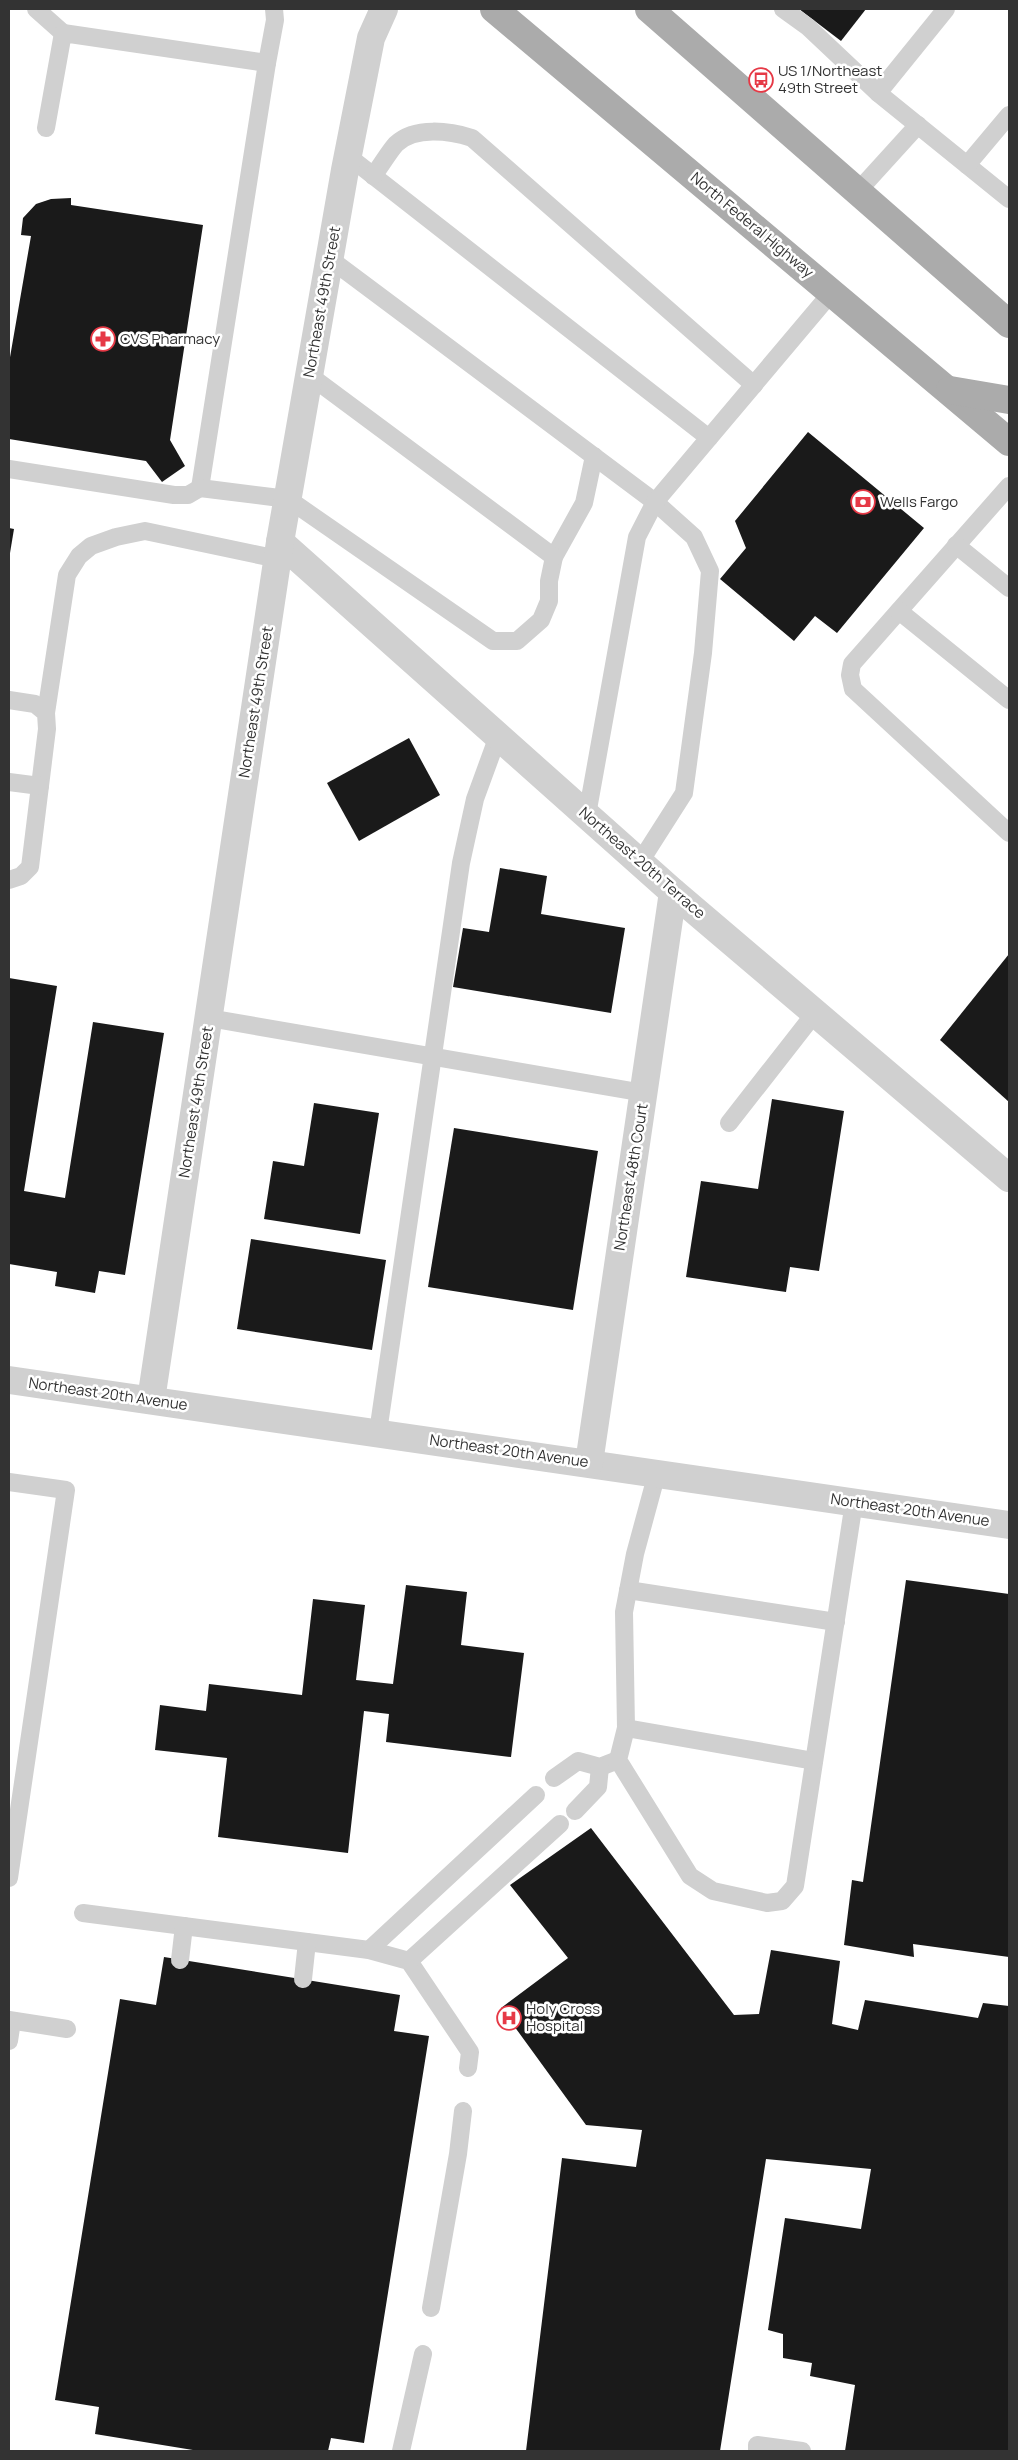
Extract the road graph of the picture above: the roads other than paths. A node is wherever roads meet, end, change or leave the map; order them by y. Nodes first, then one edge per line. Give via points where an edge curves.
1 (36, 9) edge
2 (274, 9) edge
3 (384, 9) edge
4 (494, 9) edge
5 (649, 9) edge
6 (783, 9) edge
7 (946, 9) edge
8 (63, 33) junction
9 (267, 62) junction
10 (878, 93) junction
11 (1009, 115) edge
12 (918, 125) junction
13 (46, 128) dead end
14 (348, 156) junction
15 (967, 165) junction
16 (374, 176) junction
17 (858, 192) junction
18 (1009, 199) edge
19 (330, 259) junction
20 (832, 292) junction
21 (1009, 324) edge
22 (309, 375) junction
23 (754, 385) junction
24 (948, 390) junction
25 (1009, 400) edge
26 (709, 438) junction
27 (1009, 442) edge
28 (594, 456) junction
29 (9, 469) edge
30 (1009, 486) edge
31 (200, 488) junction
32 (288, 499) junction
33 (655, 502) junction
34 (956, 545) junction
35 (279, 550) junction
36 (554, 557) junction
37 (1009, 588) edge
38 (899, 611) junction
39 (9, 700) edge
40 (1009, 700) edge
41 (46, 713) junction
42 (498, 736) junction
43 (9, 782) edge
44 (40, 786) junction
45 (587, 815) junction
46 (1009, 833) edge
47 (640, 862) junction
48 (9, 880) edge
49 (673, 892) junction
50 (815, 1013) junction
51 (208, 1018) junction
52 (433, 1057) junction
53 (644, 1093) junction
54 (729, 1123) dead end
55 (1009, 1178) edge
56 (9, 1380) edge
57 (151, 1400) junction
58 (378, 1432) junction
59 (589, 1463) junction
60 (657, 1473) junction
61 (9, 1482) edge
62 (854, 1502) junction
63 (1009, 1525) edge
64 (628, 1590) junction
65 (836, 1622) junction
66 (626, 1728) junction
67 (618, 1760) junction
68 (814, 1761) junction
69 (600, 1767) junction
70 (554, 1778) dead end
71 (536, 1795) dead end
72 (575, 1811) dead end
73 (560, 1824) dead end
74 (9, 1878) edge
75 (83, 1912) dead end
76 (184, 1926) junction
77 (307, 1942) junction
78 (369, 1950) junction
79 (180, 1960) dead end
80 (410, 1961) junction
81 (303, 1980) dead end
82 (10, 2021) edge
83 (66, 2030) dead end
84 (9, 2041) edge
85 (468, 2068) dead end
86 (463, 2111) dead end
87 (432, 2308) dead end
88 (423, 2354) dead end
89 (401, 2451) edge
90 (756, 2451) edge
91 (802, 2451) edge

1 - 8 lane
2 - 9 lane
3 - 14 street, Northeast 49th Street via 371,38
4 - 20 main road, North Federal Highway
5 - 17 main road
6 - 10 lane via 808,26
7 - 10 lane
8 - 9 lane
8 - 13 lane
9 - 31 lane
10 - 12 lane
11 - 15 lane
12 - 15 lane
12 - 17 lane
14 - 16 lane
14 - 19 street, Northeast 49th Street
15 - 18 lane
16 - 23 lane via 397,143 415,135 436,130 472,138
16 - 26 lane
17 - 21 main road
19 - 22 street, Northeast 49th Street
19 - 28 lane
20 - 23 lane
20 - 24 main road, North Federal Highway
22 - 32 street, Northeast 49th Street
22 - 36 lane
23 - 26 lane
24 - 25 main road
24 - 27 main road, North Federal Highway
26 - 33 lane
28 - 33 lane
28 - 36 lane via 584,503
29 - 31 lane via 174,495 188,495
30 - 34 lane
31 - 32 lane
32 - 35 street, Northeast 49th Street
32 - 36 lane via 493,641 517,641 540,620 549,601
33 - 45 lane via 637,537
33 - 47 lane via 694,537 710,570 703,653 684,793
34 - 37 lane
34 - 38 lane
35 - 41 lane via 146,531 91,546 79,556 67,576
35 - 42 street, Northeast 20th Terrace
35 - 51 street, Northeast 49th Street
38 - 40 lane
38 - 46 lane via 852,664 853,689
39 - 41 lane via 34,704
41 - 44 lane
42 - 45 street, Northeast 20th Terrace
42 - 52 lane via 475,799 461,863
43 - 44 lane
44 - 48 lane via 30,867 21,876
45 - 47 street, Northeast 20th Terrace
47 - 49 street, Northeast 20th Terrace
49 - 50 street, Northeast 20th Terrace
49 - 53 street, Northeast 48th Court
50 - 54 lane
50 - 55 street, Northeast 20th Terrace
51 - 52 lane
51 - 57 street, Northeast 49th Street
52 - 53 lane
52 - 58 lane
53 - 59 street, Northeast 48th Court
56 - 57 street, Northeast 20th Avenue
57 - 58 street, Northeast 20th Avenue
58 - 59 street, Northeast 20th Avenue
59 - 60 street, Northeast 20th Avenue
60 - 62 street, Northeast 20th Avenue
60 - 64 lane via 634,1554
61 - 74 lane via 66,1490
62 - 63 street, Northeast 20th Avenue
62 - 65 lane
64 - 65 lane
64 - 66 lane via 624,1612
65 - 68 lane
66 - 67 lane
66 - 68 lane
67 - 68 lane via 690,1876 712,1891 767,1903 782,1901 795,1886
67 - 69 lane
69 - 70 lane via 578,1760
69 - 72 lane via 598,1787
71 - 78 lane
73 - 80 lane
75 - 76 lane
76 - 77 lane
76 - 79 lane
77 - 78 lane
77 - 81 lane
78 - 80 lane
80 - 85 lane via 470,2052
82 - 83 lane
82 - 84 lane
86 - 87 lane
88 - 89 lane
90 - 91 lane via 757,2445

